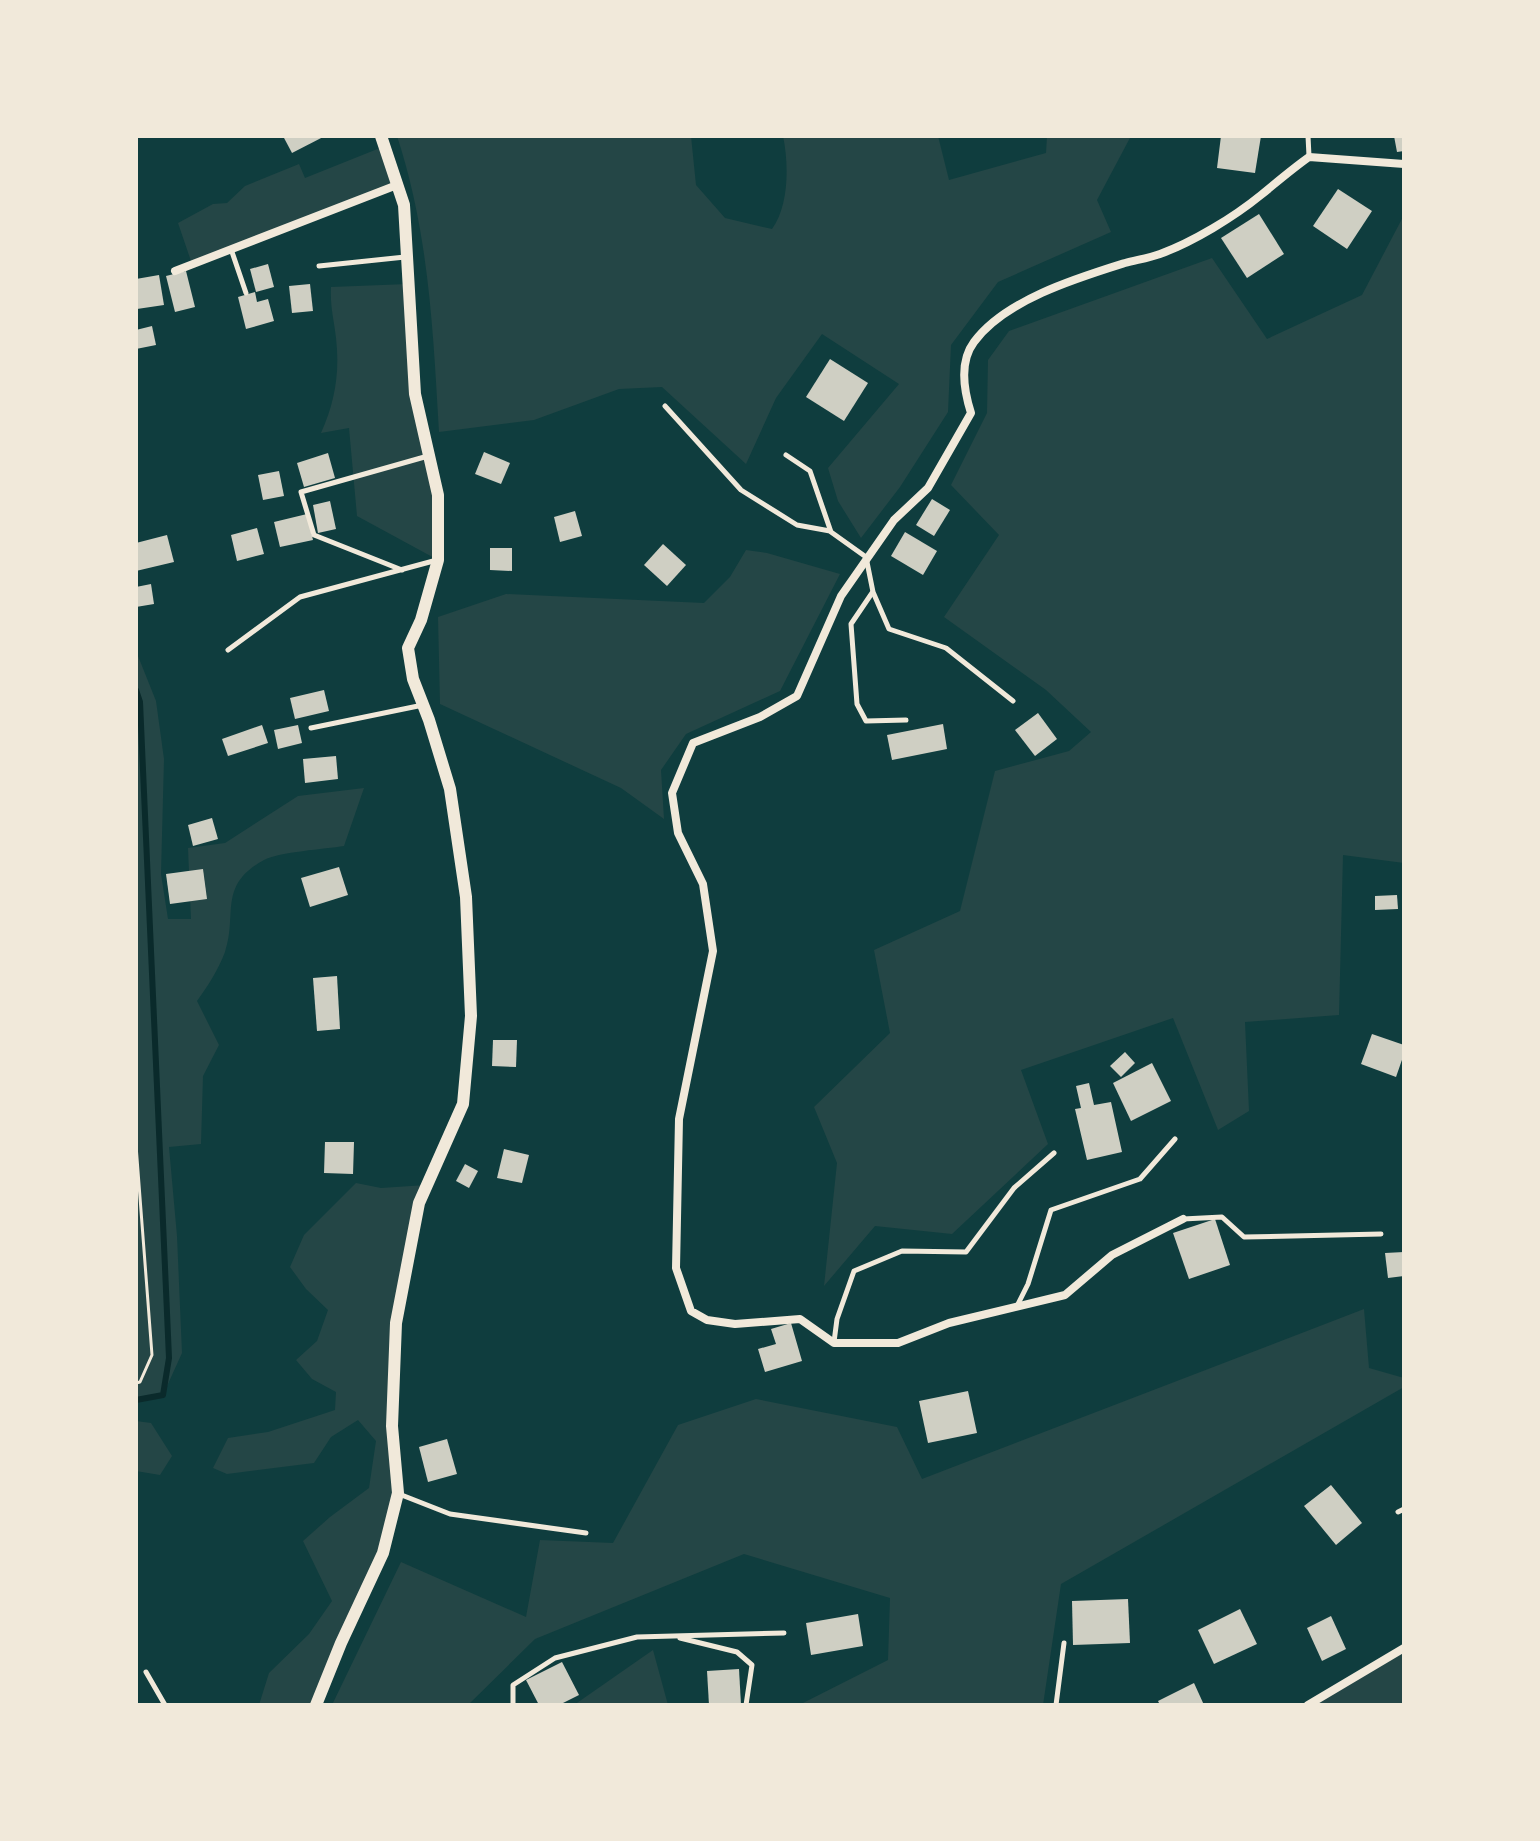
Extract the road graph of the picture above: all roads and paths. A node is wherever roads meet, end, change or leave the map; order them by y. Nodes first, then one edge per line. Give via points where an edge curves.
1 (381, 136) edge
2 (1308, 136) edge
3 (1309, 157) junction
4 (1404, 164) edge
5 (397, 185) junction
6 (231, 249) junction
7 (407, 257) junction
8 (319, 266) dead end
9 (175, 271) dead end
10 (246, 293) dead end
11 (665, 406) dead end
12 (429, 455) junction
13 (786, 455) dead end
14 (831, 532) junction
15 (866, 557) junction
16 (438, 560) junction
17 (402, 570) junction
18 (873, 592) junction
19 (228, 650) dead end
20 (1013, 701) dead end
21 (423, 705) junction
22 (906, 720) dead end
23 (311, 728) dead end
24 (1175, 1139) dead end
25 (136, 1145) edge
26 (1054, 1153) dead end
27 (1183, 1219) joint
28 (1381, 1234) dead end
29 (1017, 1307) junction
30 (834, 1343) junction
31 (136, 1383) edge
32 (398, 1493) junction
33 (586, 1533) dead end
34 (784, 1633) dead end
35 (673, 1636) junction
36 (1064, 1643) dead end
37 (1404, 1648) edge
38 (146, 1672) dead end
39 (165, 1705) edge
40 (316, 1705) edge
41 (513, 1705) edge
42 (746, 1705) edge
43 (1056, 1705) edge
44 (1308, 1705) edge

1 - 5 street
2 - 3 lane
3 - 4 street
3 - 15 street via 1220,223 1161,254 1051,289 989,327 973,343 966,361 964,391 971,413 928,488
5 - 6 street
5 - 7 street via 404,205
6 - 9 street
6 - 10 lane
7 - 8 lane
7 - 12 street via 415,394
11 - 14 lane via 741,490 797,525
12 - 16 street via 438,495
12 - 17 lane via 301,492 314,535
13 - 14 lane via 810,471
14 - 15 lane
15 - 18 lane
15 - 30 street via 841,596 797,696 693,743 672,793 678,833 703,884 713,951 679,1119 676,1268 691,1311 707,1320 735,1324 800,1319
16 - 17 lane
16 - 21 street via 408,648
17 - 19 lane via 300,597
18 - 20 lane via 889,629 946,648
18 - 22 lane via 851,624 857,704 866,721
21 - 23 lane
21 - 32 street via 453,805 466,897 471,1016 463,1104 419,1203 396,1323 392,1426
24 - 29 lane via 1140,1179 1051,1210
25 - 31 path via 152,1355
26 - 30 lane via 1014,1188 966,1252 902,1251 854,1271
27 - 28 lane via 1222,1217 1244,1237
27 - 29 street via 1112,1255 1065,1295
29 - 30 street via 949,1323 898,1343
32 - 33 lane via 450,1514
32 - 40 street via 383,1553
34 - 35 lane
35 - 41 lane via 637,1637 555,1658 513,1685
35 - 42 lane via 737,1652 752,1665
36 - 43 lane
37 - 44 street
38 - 39 lane

